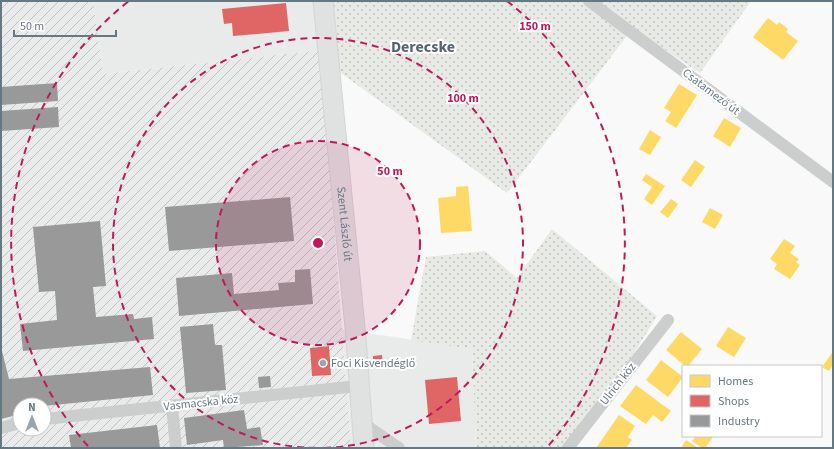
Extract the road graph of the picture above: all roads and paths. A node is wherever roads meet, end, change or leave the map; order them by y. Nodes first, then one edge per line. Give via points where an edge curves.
1 (323, 1) edge
2 (589, 1) edge
3 (833, 182) edge
4 (668, 320) dead end
5 (358, 386) junction
6 (172, 406) junction
7 (52, 418) edge
8 (361, 422) junction
9 (12, 425) edge
10 (1, 428) edge
11 (176, 448) edge
12 (364, 448) edge
13 (400, 448) edge
14 (568, 448) edge

1 - 5 main road, Szent László út via 355,330
2 - 3 street, Csatamező út
4 - 14 street, Ulrich köz
5 - 6 street, Vasmacska köz
5 - 8 main road, Szent László út
6 - 7 street, Vasmacska köz
6 - 11 street
8 - 12 main road, Szent László út
8 - 13 street
9 - 10 street

